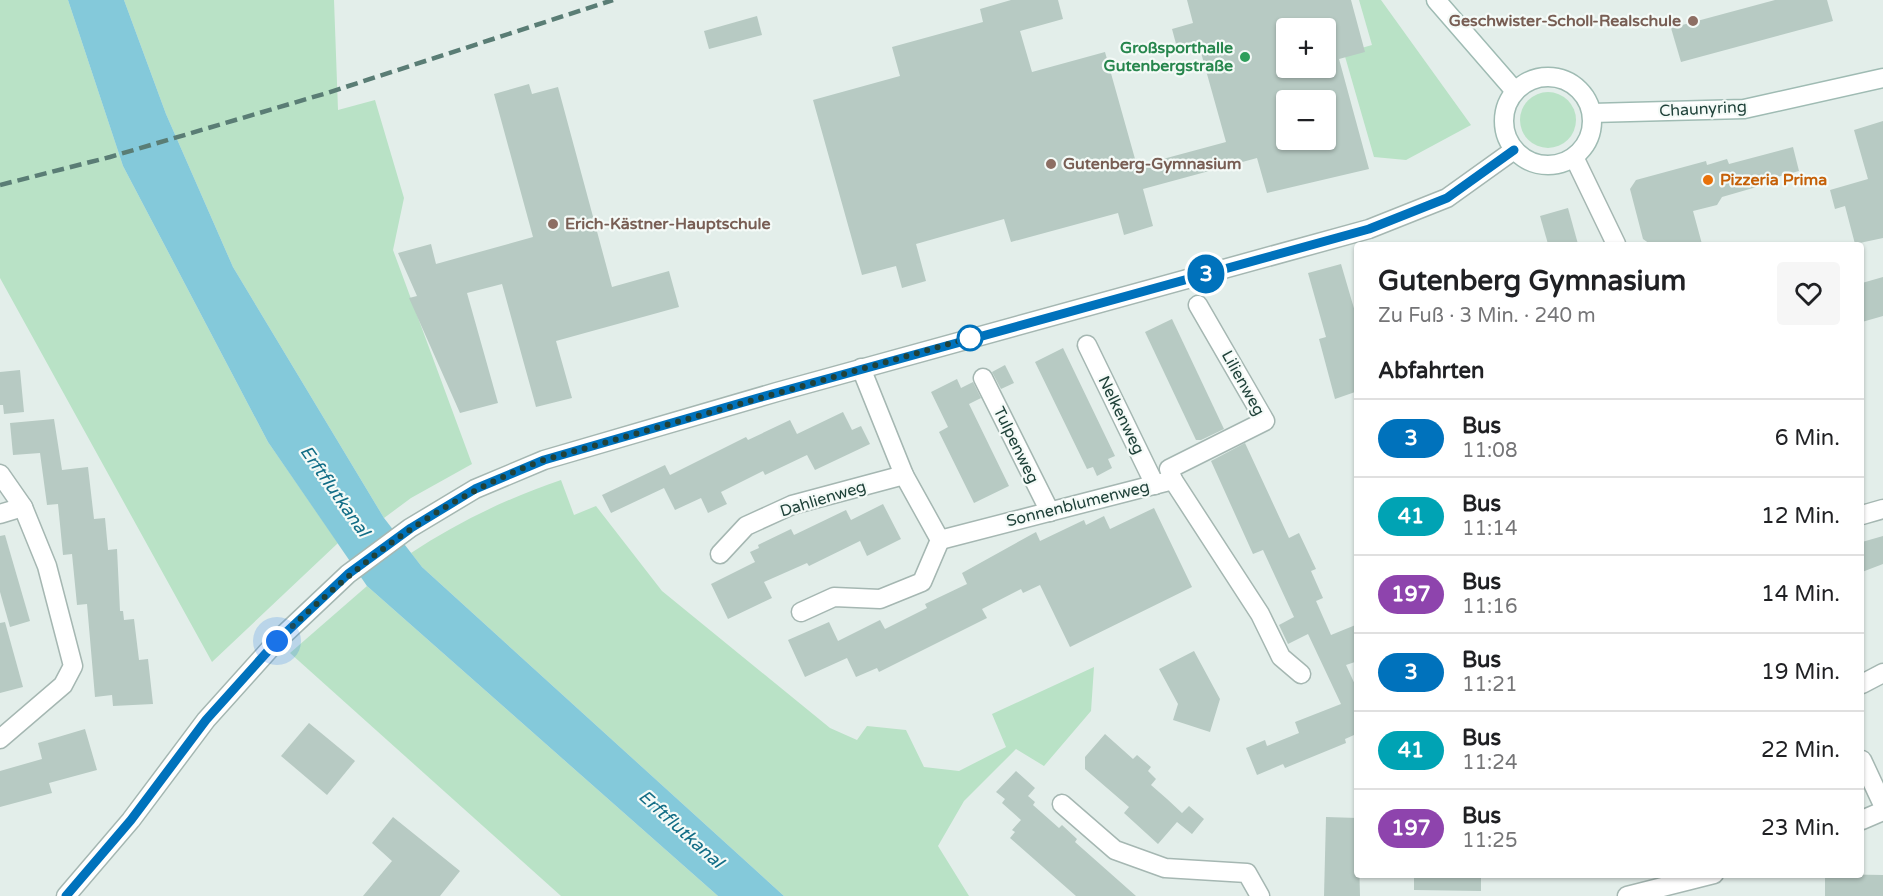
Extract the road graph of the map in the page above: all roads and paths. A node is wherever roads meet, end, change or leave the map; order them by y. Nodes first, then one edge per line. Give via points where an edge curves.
1 (1436, 0) edge
2 (1883, 78) edge
3 (1515, 91) junction
4 (1592, 113) junction
5 (1514, 150) junction
6 (1574, 157) junction
7 (1371, 237) edge
8 (1615, 242) edge
9 (1198, 305) dead end
10 (1086, 345) dead end
11 (861, 368) junction
12 (983, 378) dead end
13 (0, 474) edge
14 (904, 475) junction
15 (1164, 482) junction
16 (23, 507) junction
17 (1883, 509) edge
18 (1050, 512) junction
19 (0, 514) edge
20 (1864, 514) edge
21 (939, 540) junction
22 (720, 554) dead end
23 (801, 612) dead end
24 (1883, 673) edge
25 (1301, 674) dead end
26 (1864, 683) edge
27 (0, 739) edge
28 (1864, 764) edge
29 (1062, 804) dead end
30 (1883, 806) edge
31 (1883, 811) edge
32 (1864, 819) edge
33 (1698, 878) edge
34 (66, 896) edge
35 (1260, 896) edge
36 (1627, 896) edge

1 - 3 street
2 - 4 street, Chaunyring via 1744,109
3 - 4 street via 1539,77 1563,78 1581,90
3 - 5 street via 1503,116 1504,130
4 - 6 street via 1591,133 1585,147
5 - 6 street via 1545,165 1560,164
5 - 7 street via 1447,198
6 - 8 street
7 - 11 street
9 - 15 street, Lilienweg via 1264,421 1169,469
10 - 15 street, Nelkenweg
11 - 14 street
11 - 34 street via 544,460 475,489 411,528 348,574 277,641 206,720 131,820
12 - 18 street, Tulpenweg
13 - 16 street
14 - 21 street
14 - 22 street, Dahlienweg via 792,505 746,526
15 - 18 street, Sonnenblumenweg
15 - 25 street, Sonnenblumenweg via 1260,614 1281,657
16 - 19 street
16 - 27 street via 47,566 73,666 63,685
17 - 20 street
18 - 21 street, Sonnenblumenweg
21 - 23 street via 922,582 880,599 834,597
24 - 26 street
28 - 30 street
29 - 35 street via 1114,850 1165,868 1247,873
31 - 32 street
33 - 36 street

